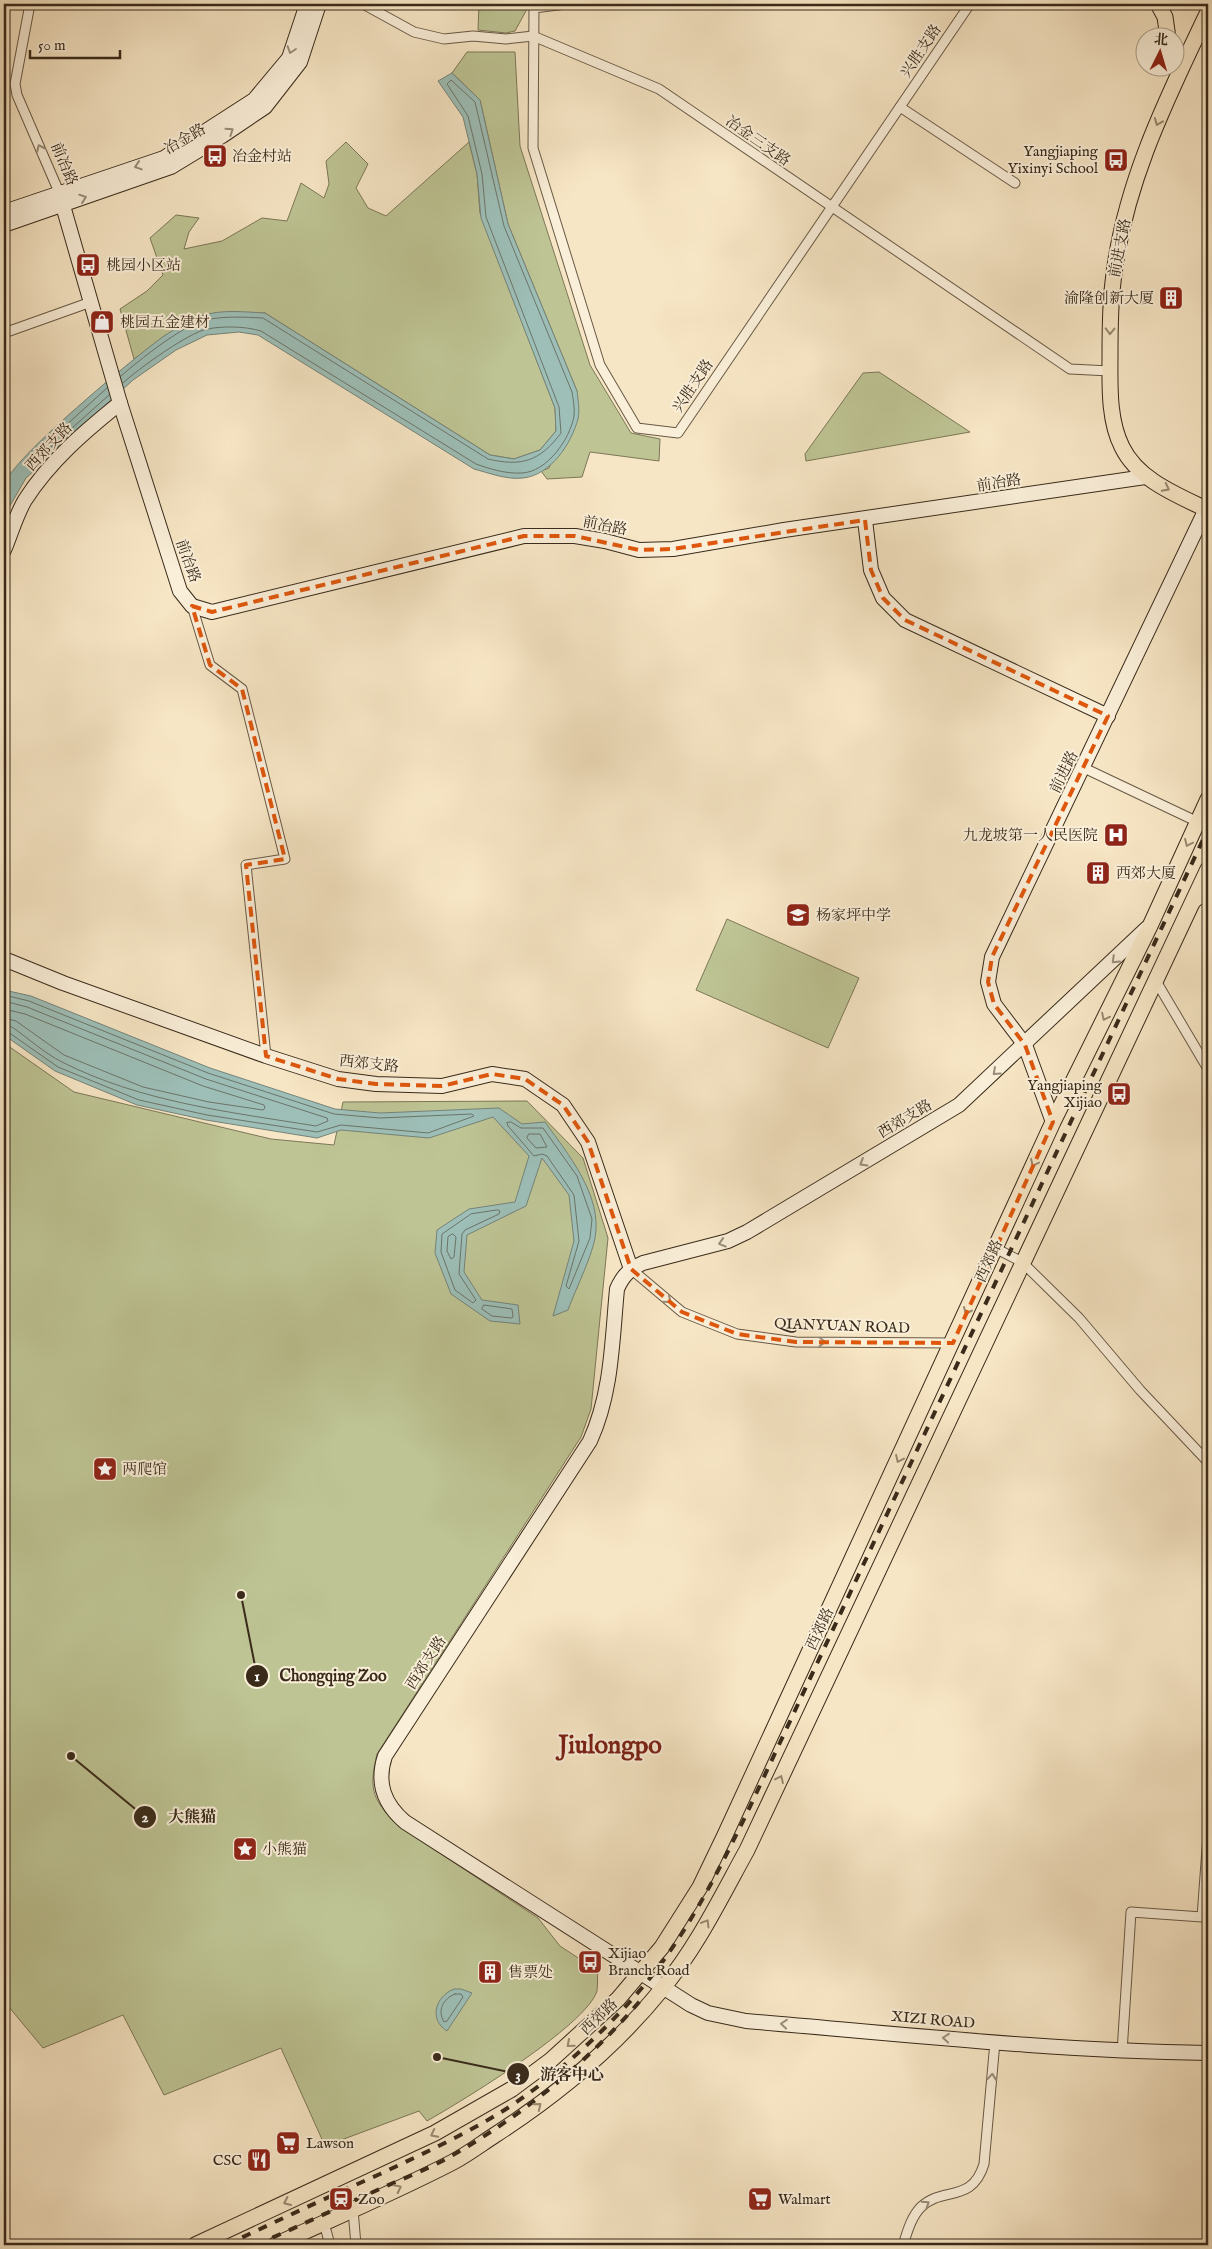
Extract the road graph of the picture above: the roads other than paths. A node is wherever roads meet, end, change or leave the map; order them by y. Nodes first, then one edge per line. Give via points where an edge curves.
1 (30, 4) edge
2 (307, 4) edge
3 (319, 4) edge
4 (364, 4) edge
5 (566, 4) edge
6 (970, 4) edge
7 (1158, 4) edge
8 (532, 6) edge
9 (1208, 14) edge
10 (1167, 28) edge
11 (533, 36) junction
12 (1170, 78) edge
13 (1169, 94) junction
14 (900, 106) junction
15 (1015, 183) dead end
16 (61, 198) junction
17 (831, 208) junction
18 (4, 212) edge
19 (4, 225) edge
20 (91, 302) junction
21 (4, 333) edge
22 (1110, 371) junction
23 (120, 403) junction
24 (1145, 477) junction
25 (1208, 510) edge
26 (865, 520) junction
27 (4, 550) edge
28 (192, 606) junction
29 (1108, 716) junction
30 (1084, 768) junction
31 (1208, 799) edge
32 (1198, 822) junction
33 (1208, 869) edge
34 (1208, 889) edge
35 (1193, 902) junction
36 (1150, 926) junction
37 (4, 959) edge
38 (1156, 981) junction
39 (1025, 1046) junction
40 (266, 1056) junction
41 (1208, 1069) edge
42 (1053, 1122) junction
43 (995, 1248) junction
44 (1022, 1262) junction
45 (631, 1269) junction
46 (953, 1343) junction
47 (1208, 1462) edge
48 (1208, 1835) edge
49 (642, 1973) junction
50 (664, 1988) junction
51 (995, 2042) junction
52 (1122, 2052) junction
53 (1208, 2053) edge
54 (353, 2210) junction
55 (324, 2223) junction
56 (195, 2245) edge
57 (275, 2245) edge
58 (330, 2245) edge
59 (356, 2245) edge
60 (903, 2245) edge

16 -> 1 street, 前冶路 via 16,95 15,84
2 -> 16 street, 冶金路 via 289,58 254,100 164,158
16 -> 3 street, 冶金路 via 171,167 265,107 300,62
4 - 11 street, 冶金三支路 via 414,32 444,40 473,36 506,39
5 - 8 street
6 - 14 street, 兴胜支路
7 - 10 main road
8 - 11 street
9 - 13 main road, 前进支路
11 - 17 street, 冶金三支路 via 659,89
11 - 17 street, 兴胜支路 via 532,148 600,365 637,428 678,433
12 - 13 main road
13 -> 22 main road, 前进支路 via 1140,167 1119,244 1113,282
14 - 15 street
14 - 17 street, 兴胜支路
16 - 18 street, 冶金路
16 - 19 street, 冶金路
16 - 20 street, 前冶路
17 - 22 street, 冶金三支路 via 1070,369
20 - 21 street
20 - 23 street, 前冶路
22 - 24 main road, 前进支路 via 1112,419 1122,448
23 - 27 street, 西郊支路 via 78,437 46,472 24,502
23 - 28 street, 前冶路 via 180,591
24 -> 25 main road, 前进支路
24 - 26 street, 前冶路
25 - 29 street, 前进路
26 - 28 street, 前冶路 via 673,549 639,550 575,536 524,536 212,612
26 - 29 street via 871,570 882,598 905,620
28 - 40 street via 210,665 242,689 285,859 246,865
29 - 30 street, 前进路
30 - 32 street
30 - 39 street, 前进路 via 992,957 988,982 994,1004
31 - 32 main road, 西郊路
32 -> 36 main road, 西郊路
33 - 35 main road, 西郊路
34 - 35 street
35 - 38 main road, 西郊路
36 -> 39 street, 西郊支路
36 -> 42 main road, 西郊路
37 - 40 street, 西郊支路
38 - 41 street
38 - 44 main road, 西郊路
39 - 42 street, 前进路
39 -> 45 street, 西郊支路 via 959,1105 747,1232 728,1241 659,1258
40 - 45 street, 西郊支路 via 338,1079 376,1084 442,1086 492,1074 525,1079 563,1106 588,1142
42 -> 43 main road, 西郊路
43 - 44 street
43 -> 46 main road, 西郊路
44 - 47 street via 1079,1318 1140,1390
50 -> 44 main road, 西郊路 via 704,1928 746,1850
45 -> 46 street, QIANYUAN ROAD via 682,1312 737,1334 796,1342
45 - 49 street, 西郊支路 via 617,1289 609,1376 600,1421 385,1756 380,1779 388,1805 405,1822
46 -> 49 main road, 西郊路 via 700,1887
48 - 52 street via 1202,1917 1131,1912
49 - 50 street, 西郊支路
49 -> 56 main road, 西郊路 via 569,2046 512,2089 436,2133
51 -> 50 street, XIZI ROAD via 728,2018 691,2005
54 -> 50 main road, 西郊路 via 455,2161 528,2114 595,2060
51 - 52 street, XIZI ROAD
60 -> 51 street via 920,2207 928,2201 962,2192 980,2176 984,2164
52 - 53 street, XIZI ROAD
54 - 55 main road, 西郊路
54 - 59 street
55 - 57 main road, 西郊路
55 - 58 street

